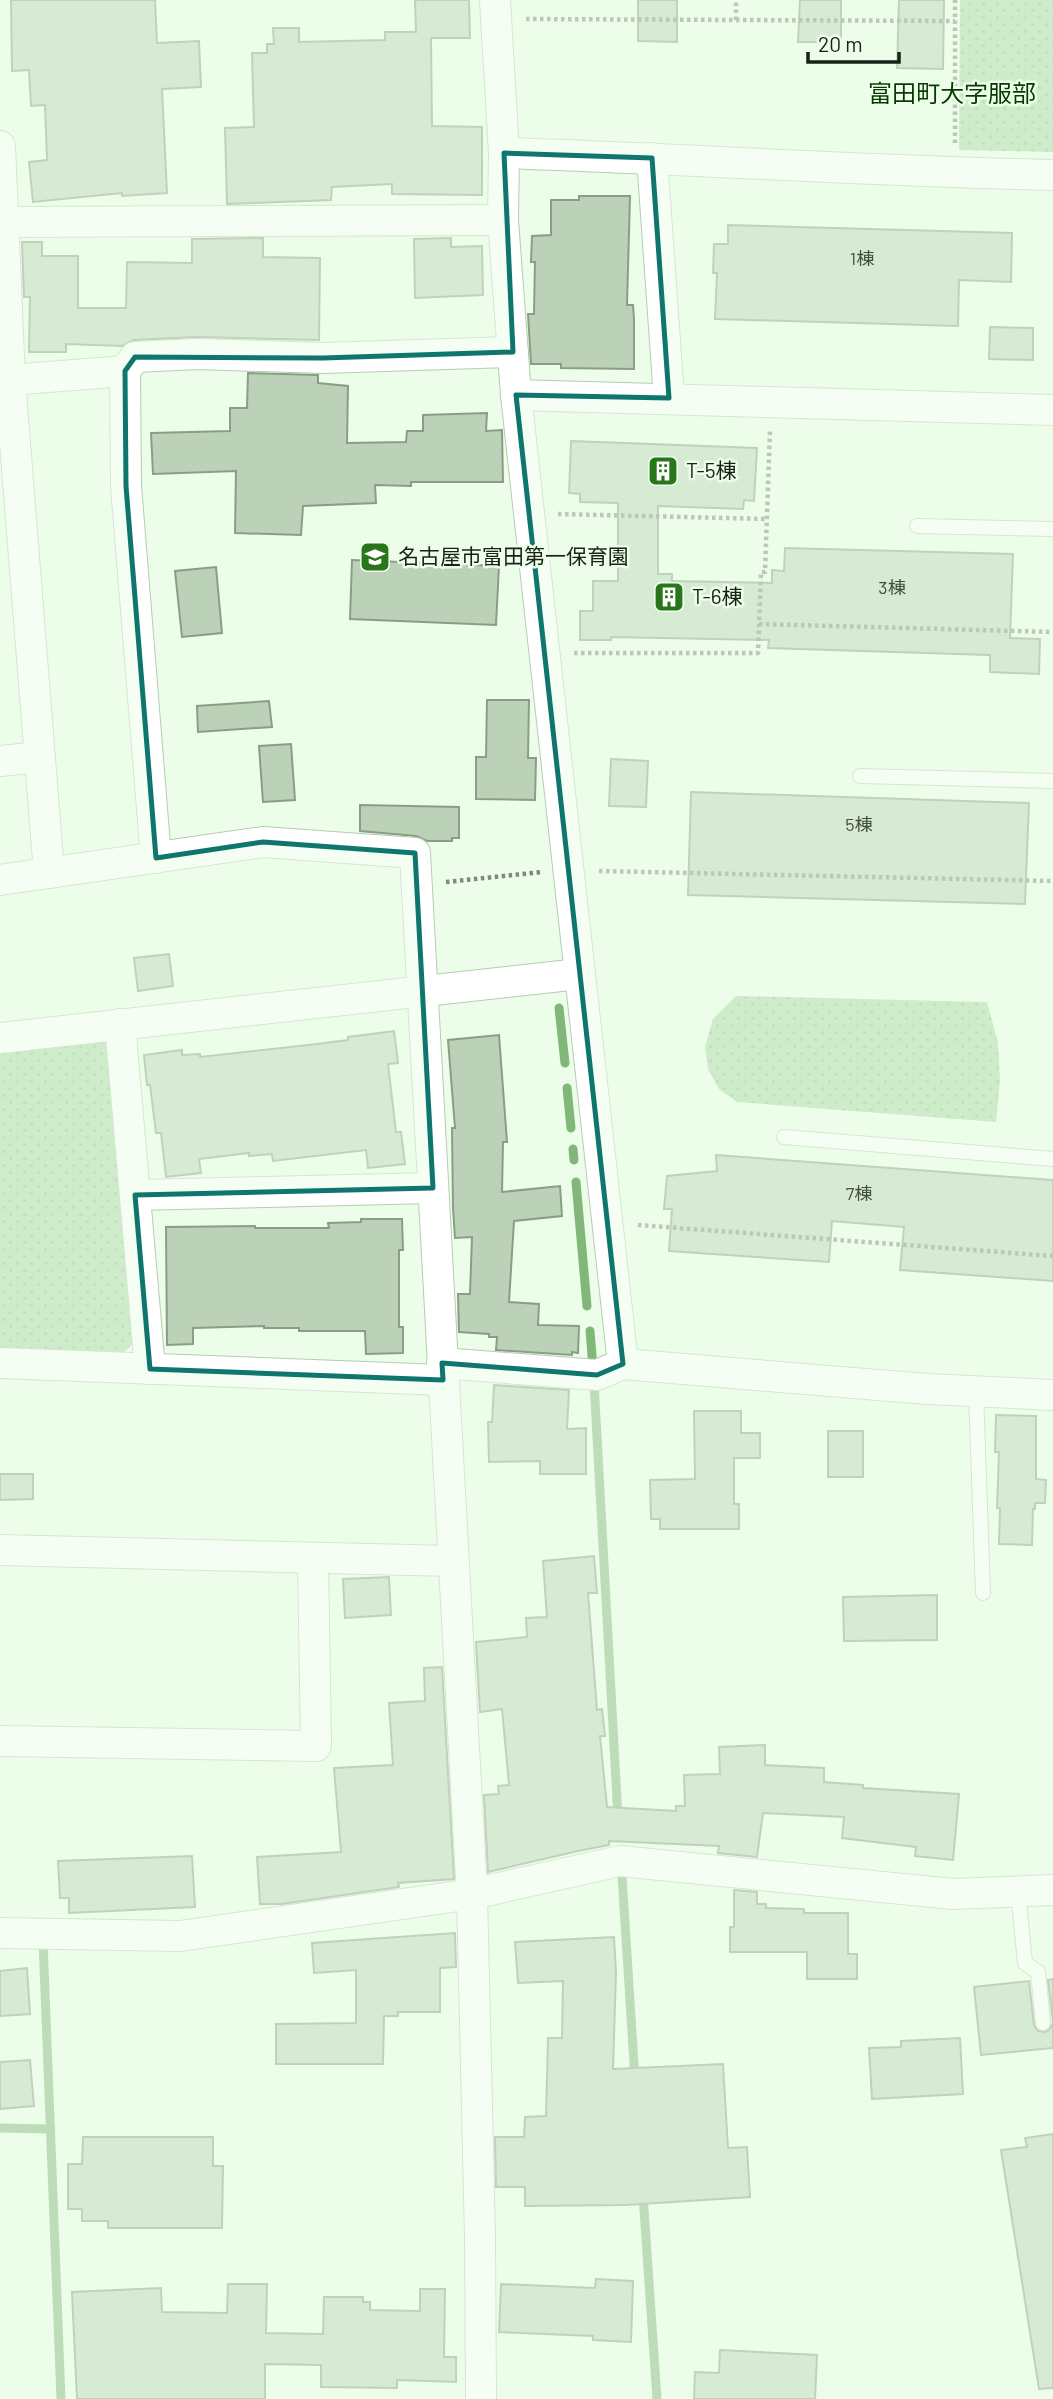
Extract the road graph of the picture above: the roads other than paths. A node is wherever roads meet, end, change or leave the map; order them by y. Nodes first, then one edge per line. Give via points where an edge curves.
1 (504, 9) edge
2 (0, 146) edge
3 (503, 153) junction
4 (652, 158) junction
5 (1053, 175) edge
6 (503, 220) junction
7 (2, 222) edge
8 (513, 352) junction
9 (125, 371) junction
10 (5, 379) edge
11 (516, 394) junction
12 (669, 398) junction
13 (1053, 410) edge
14 (10, 505) edge
15 (917, 526) dead end
16 (1053, 529) edge
17 (40, 757) junction
18 (0, 761) edge
19 (860, 776) dead end
20 (1053, 781) edge
21 (156, 858) junction
22 (49, 873) junction
23 (0, 880) edge
24 (579, 974) junction
25 (422, 991) junction
26 (120, 1024) junction
27 (0, 1038) edge
28 (784, 1137) dead end
29 (1053, 1159) edge
30 (433, 1188) junction
31 (135, 1195) junction
32 (0, 1363) edge
33 (623, 1364) junction
34 (150, 1369) junction
35 (443, 1371) junction
36 (976, 1392) junction
37 (1053, 1395) edge
38 (0, 1550) edge
39 (313, 1559) junction
40 (453, 1561) junction
41 (984, 1593) dead end
42 (0, 1741) edge
43 (1053, 1890) edge
44 (1018, 1891) junction
45 (472, 1894) junction
46 (0, 1933) edge
47 (1043, 2023) dead end
48 (481, 2399) edge

1 - 3 street
2 - 7 street
3 - 4 street
3 - 6 street
4 - 5 street
4 - 12 street
6 - 7 street
6 - 8 street
7 - 10 street
8 - 9 street via 135,357
8 - 11 street
9 - 10 street
9 - 21 street via 127,486
10 - 14 street
11 - 12 street
11 - 24 street via 577,870
12 - 13 street
14 - 17 street
15 - 16 lane
17 - 18 street
17 - 22 street
19 - 20 lane
21 - 22 street
21 - 25 street via 263,842 415,853
22 - 23 street
24 - 25 street
24 - 33 street
25 - 26 street
25 - 30 street
26 - 27 street
26 - 31 street
28 - 29 lane
30 - 31 street
30 - 35 street
31 - 34 street
32 - 34 street
33 - 35 street via 597,1375
33 - 36 street
34 - 35 street
35 - 40 street
36 - 37 street
36 - 41 lane
38 - 39 street
39 - 40 street
39 - 42 street via 316,1746
40 - 45 street
43 - 44 street
44 - 45 street via 953,1894 620,1861
44 - 47 lane via 1025,1963 1038,1972
45 - 46 street via 180,1936
45 - 48 street

